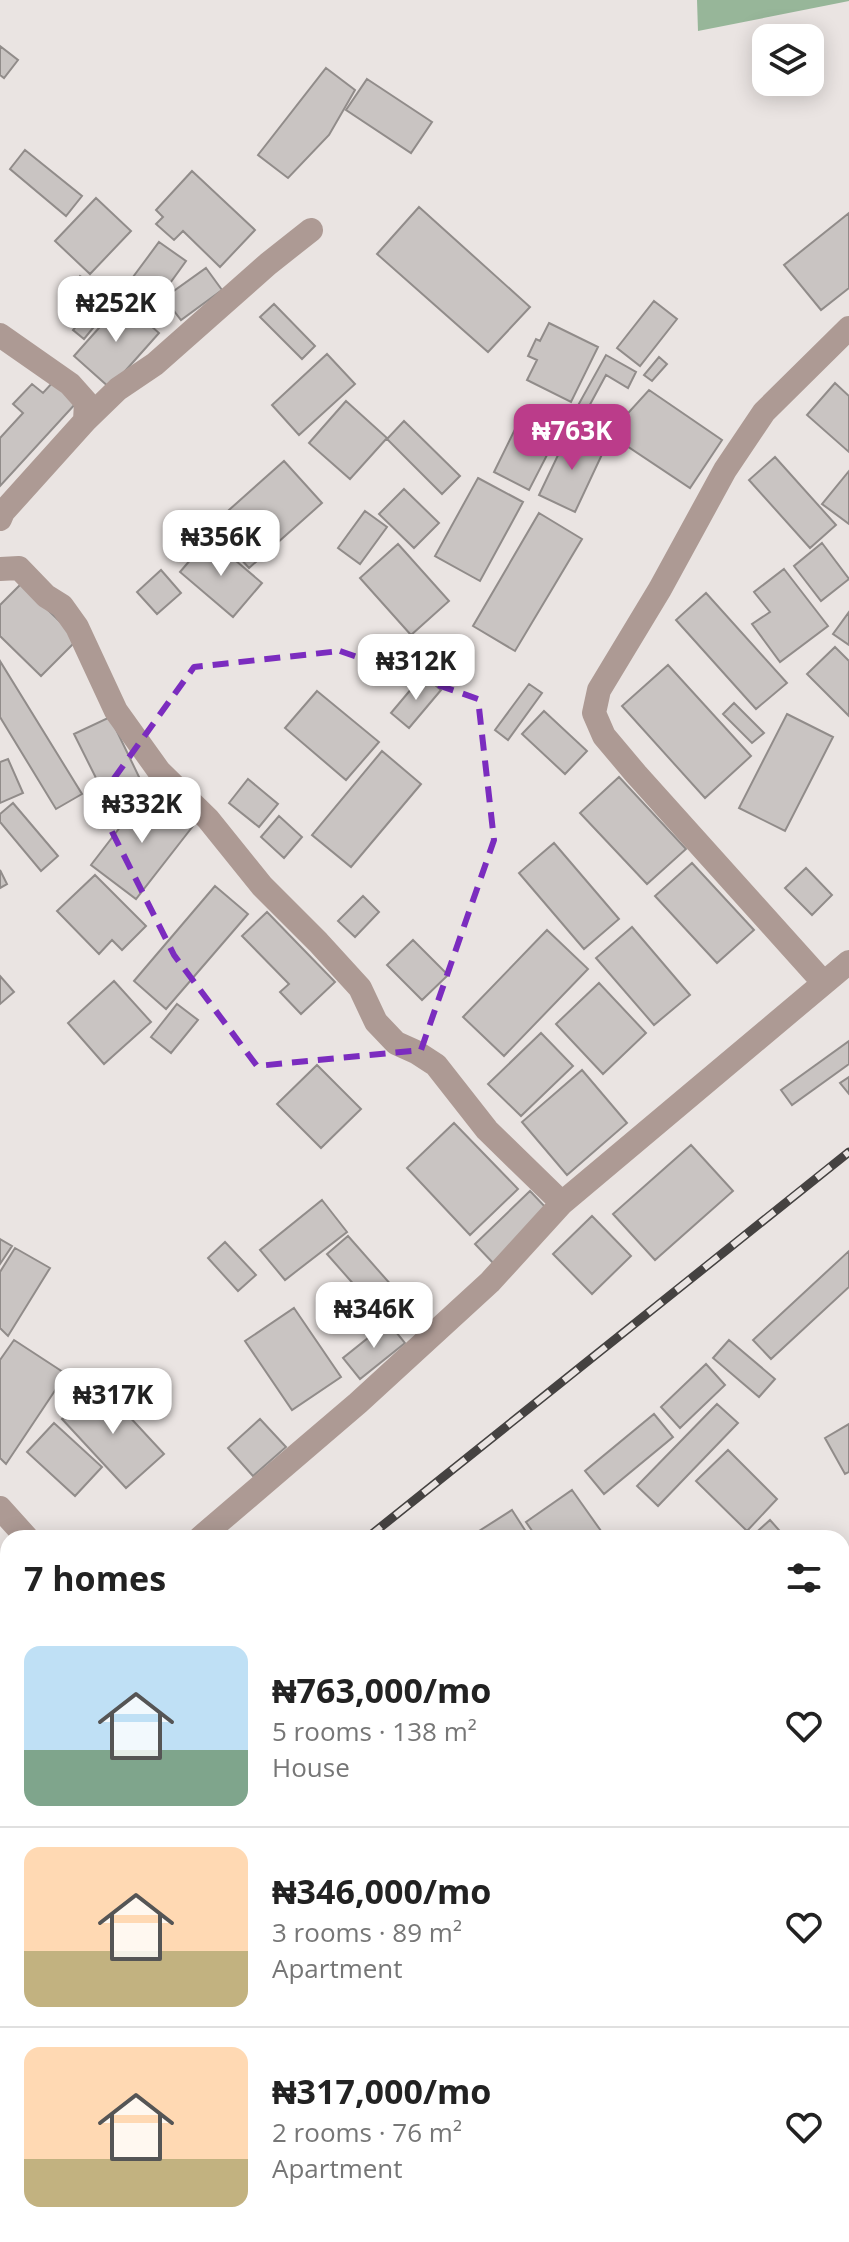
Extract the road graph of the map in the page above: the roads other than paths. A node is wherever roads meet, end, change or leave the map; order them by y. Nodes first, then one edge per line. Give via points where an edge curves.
1 (311, 230) dead end
2 (849, 328) edge
3 (0, 335) edge
4 (85, 421) junction
5 (0, 519) edge
6 (0, 569) edge
7 (849, 962) edge
8 (823, 982) junction
9 (562, 1203) junction
10 (0, 1508) edge
11 (20, 1530) edge
12 (209, 1530) edge

1 - 4 street
2 - 8 street via 764,412 725,470 599,690 594,713 604,736 636,774
3 - 4 street via 70,384 86,402
4 - 5 street
6 - 9 street via 19,568 62,606 116,711 159,771 360,988 376,1022 396,1043 436,1065 487,1130
7 - 8 street
8 - 9 street
9 - 12 street via 479,1292
10 - 11 street

